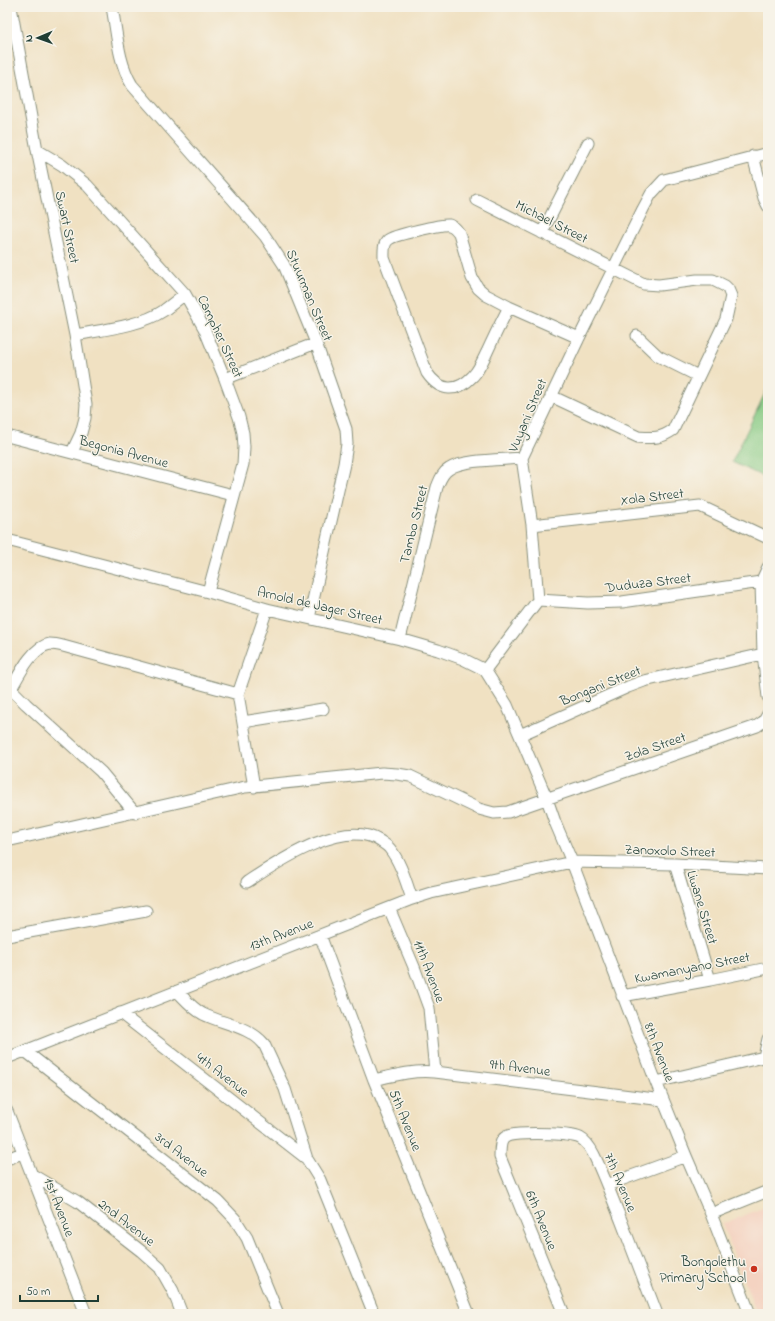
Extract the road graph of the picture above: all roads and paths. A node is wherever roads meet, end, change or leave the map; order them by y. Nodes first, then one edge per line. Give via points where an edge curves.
1 (11, 7) edge
2 (112, 7) edge
3 (588, 143) dead end
4 (37, 150) junction
5 (768, 153) edge
6 (753, 156) junction
7 (477, 200) dead end
8 (768, 206) edge
9 (542, 233) junction
10 (614, 269) junction
11 (185, 294) junction
12 (509, 307) junction
13 (75, 335) junction
14 (637, 336) dead end
15 (579, 338) junction
16 (316, 343) junction
17 (698, 376) junction
18 (225, 379) junction
19 (551, 396) junction
20 (7, 436) edge
21 (72, 452) junction
22 (522, 458) junction
23 (233, 495) junction
24 (532, 525) junction
25 (768, 538) edge
26 (7, 540) edge
27 (768, 567) edge
28 (761, 582) junction
29 (208, 592) junction
30 (538, 600) junction
31 (267, 609) junction
32 (309, 618) junction
33 (400, 640) junction
34 (763, 654) junction
35 (485, 670) junction
36 (9, 687) edge
37 (238, 694) junction
38 (768, 697) edge
39 (323, 709) dead end
40 (768, 714) edge
41 (243, 722) junction
42 (520, 735) junction
43 (254, 787) junction
44 (547, 799) junction
45 (135, 813) junction
46 (7, 841) edge
47 (572, 862) junction
48 (675, 864) junction
49 (768, 869) edge
50 (247, 882) dead end
51 (412, 899) junction
52 (389, 908) junction
53 (146, 911) dead end
54 (320, 935) junction
55 (7, 936) edge
56 (768, 968) edge
57 (710, 980) junction
58 (177, 990) junction
59 (622, 996) junction
60 (120, 1013) junction
61 (768, 1039) edge
62 (25, 1051) junction
63 (7, 1058) edge
64 (766, 1058) edge
65 (435, 1072) junction
66 (374, 1080) junction
67 (656, 1082) junction
68 (663, 1100) junction
69 (7, 1111) edge
70 (504, 1138) joint
71 (22, 1153) junction
72 (686, 1156) junction
73 (7, 1159) edge
74 (307, 1159) junction
75 (31, 1174) junction
76 (607, 1185) junction
77 (768, 1191) edge
78 (711, 1214) junction
79 (86, 1314) edge
80 (182, 1314) edge
81 (278, 1314) edge
82 (374, 1314) edge
83 (468, 1314) edge
84 (564, 1314) edge
85 (657, 1314) edge
86 (750, 1314) edge

1 - 4 street, Swart Street
2 - 16 street, Stuurman Street via 125,74 265,236 284,265
3 - 9 street
4 - 11 street, Campher Street via 87,185
4 - 13 street, Swart Street
5 - 6 street
6 - 8 street
6 - 10 street, Vuyani Street via 664,180 651,194
7 - 9 street, Michael Street
9 - 10 street, Michael Street
10 - 15 street, Vuyani Street
10 - 17 street, Michael Street via 644,284 713,280 728,289 731,296 726,319
11 - 13 street via 162,312 151,317
11 - 18 street, Campher Street via 204,328
12 - 12 street via 478,288 472,278 459,233 455,228 440,225 388,240 384,248 384,258 427,373 433,382 442,387 454,388 465,384 474,376
12 - 15 street
13 - 21 street, Swart Street via 86,404 82,433
14 - 17 street via 658,356
15 - 19 street, Vuyani Street
16 - 18 street
16 - 32 street, Stuurman Street via 346,429 347,444
17 - 19 street, Michael Street via 673,430 663,437 638,437
18 - 23 street, Campher Street via 244,440 243,464
19 - 22 street, Vuyani Street
20 - 21 street, Begonia Avenue
21 - 23 street, Begonia Avenue
22 - 24 street, Vuyani Street
22 - 33 street, Tambo Street via 460,464 442,476 437,487
23 - 29 street, Campher Street
24 - 25 street, Xola Street via 700,506
24 - 30 street, Vuyani Street
26 - 29 street, Arnold de Jager Street
27 - 28 street
28 - 30 street, Duduza Street via 622,602
28 - 34 street
29 - 31 street, Arnold de Jager Street
30 - 35 street
31 - 32 street, Arnold de Jager Street
31 - 37 street
32 - 33 street, Arnold de Jager Street
33 - 35 street, Arnold de Jager Street via 457,656
34 - 38 street
34 - 42 street, Bongani Street via 644,681
35 - 42 street via 507,705
36 - 37 street via 24,665 39,650 50,644
36 - 45 street via 101,772
37 - 41 street
39 - 41 street
40 - 44 street, Zola Street via 757,726
41 - 43 street
42 - 44 street
43 - 44 street, Zola Street via 382,773 410,776 479,809 494,813 508,812
43 - 45 street, Zola Street
44 - 47 street, 8th Avenue
45 - 46 street, Zola Street
47 - 48 street, Zanoxolo Street
47 - 51 street, 13th Avenue
47 - 59 street, 8th Avenue
48 - 49 street, Zanoxolo Street
48 - 57 street, Liwane Street
50 - 51 street via 303,848 328,839 354,834 373,836 389,848 400,866
51 - 52 street, 13th Avenue
52 - 54 street, 13th Avenue
52 - 65 street, 11th Avenue via 429,1008
53 - 55 street
54 - 58 street, 13th Avenue
54 - 66 street, 5th Avenue
56 - 57 street, Kwamanyano Street
57 - 59 street, Kwamanyano Street
58 - 60 street, 13th Avenue
58 - 74 street, 4th Avenue via 191,1006 203,1014 250,1033 264,1044 285,1089
59 - 67 street, 8th Avenue
60 - 62 street, 13th Avenue
60 - 74 street, 4th Avenue
61 - 64 street
62 - 63 street, 13th Avenue
62 - 81 street, 3rd Avenue via 218,1201 235,1219 247,1238
64 - 67 street
65 - 66 street, 9th Avenue via 420,1070
65 - 68 street, 9th Avenue
66 - 83 street, 5th Avenue
67 - 68 street, 8th Avenue
68 - 72 street, 8th Avenue
69 - 71 street, 1st Avenue
70 - 76 street, 7th Avenue via 508,1135 535,1133 580,1138 593,1154
70 - 84 street, 6th Avenue via 500,1144 500,1157
71 - 73 street
71 - 75 street, 1st Avenue
72 - 76 street
72 - 78 street, 8th Avenue
74 - 82 street, 4th Avenue via 320,1180
75 - 79 street, 1st Avenue
75 - 80 street, 2nd Avenue via 78,1202 160,1268
76 - 85 street, 7th Avenue
77 - 78 street
78 - 86 street, 8th Avenue

